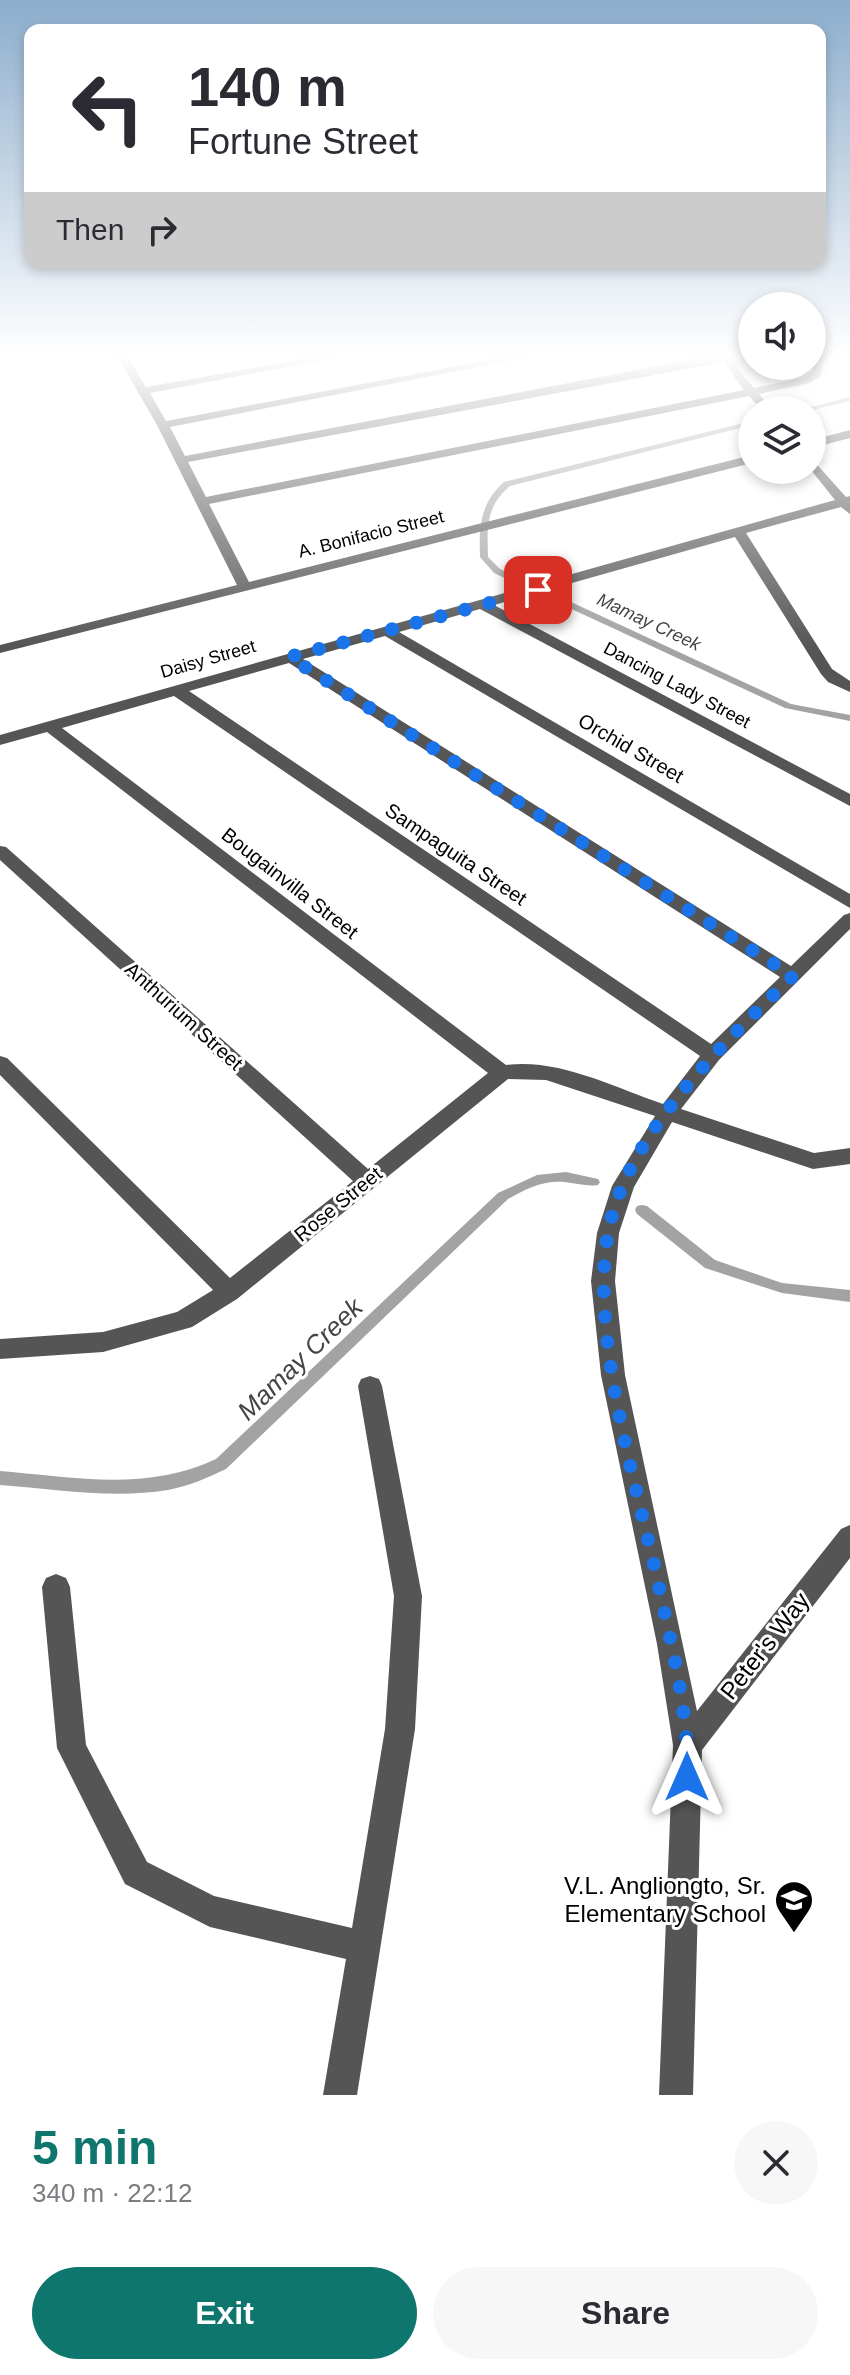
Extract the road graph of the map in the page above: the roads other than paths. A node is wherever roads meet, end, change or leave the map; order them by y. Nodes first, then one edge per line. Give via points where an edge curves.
1 (177, 452) edge
2 (224, 452) edge
3 (450, 452) edge
4 (181, 460) junction
5 (738, 462) edge
6 (826, 479) edge
7 (201, 502) junction
8 (848, 504) edge
9 (739, 533) junction
10 (244, 585) junction
11 (485, 606) junction
12 (389, 632) junction
13 (0, 649) edge
14 (289, 657) junction
15 (850, 687) edge
16 (175, 689) junction
17 (51, 727) junction
18 (0, 740) edge
19 (850, 801) edge
20 (0, 851) edge
21 (850, 902) edge
22 (850, 919) edge
23 (793, 976) junction
24 (712, 1055) junction
25 (0, 1063) edge
26 (502, 1073) junction
27 (667, 1113) junction
28 (850, 1156) edge
29 (367, 1181) junction
30 (229, 1292) junction
31 (0, 1349) edge
32 (370, 1386) dead end
33 (850, 1537) edge
34 (56, 1587) dead end
35 (688, 1745) junction
36 (364, 1947) junction
37 (340, 2095) edge
38 (676, 2095) edge

1 - 4 street
2 - 4 street
3 - 7 street
4 - 7 street
5 - 10 street, A. Bonifacio Street
6 - 8 street
7 - 10 street
8 - 9 street, Daisy Street
9 - 11 street, Daisy Street
9 - 15 street via 826,671
10 - 13 street, A. Bonifacio Street
11 - 12 street, Daisy Street
11 - 19 street, Dancing Lady Street
12 - 14 street, Daisy Street
12 - 21 street, Orchid Street
14 - 16 street, Daisy Street
14 - 23 street
16 - 17 street, Daisy Street
16 - 24 street, Sampaguita Street
17 - 18 street, Daisy Street
17 - 26 street, Bougainvilla Street
20 - 29 street, Anthurium Street
22 - 23 street
23 - 24 street
24 - 27 street
25 - 30 street
26 - 27 street via 548,1073
26 - 29 street, Rose Street
27 - 28 street via 813,1161
27 - 35 street via 617,1199 603,1281 613,1375
29 - 30 street, Rose Street
30 - 31 street, Rose Street via 184,1320 103,1342
32 - 36 street via 408,1596 400,1729
33 - 35 street, Peter's Way
34 - 36 street via 72,1748 136,1873 210,1911
35 - 38 street
36 - 37 street

